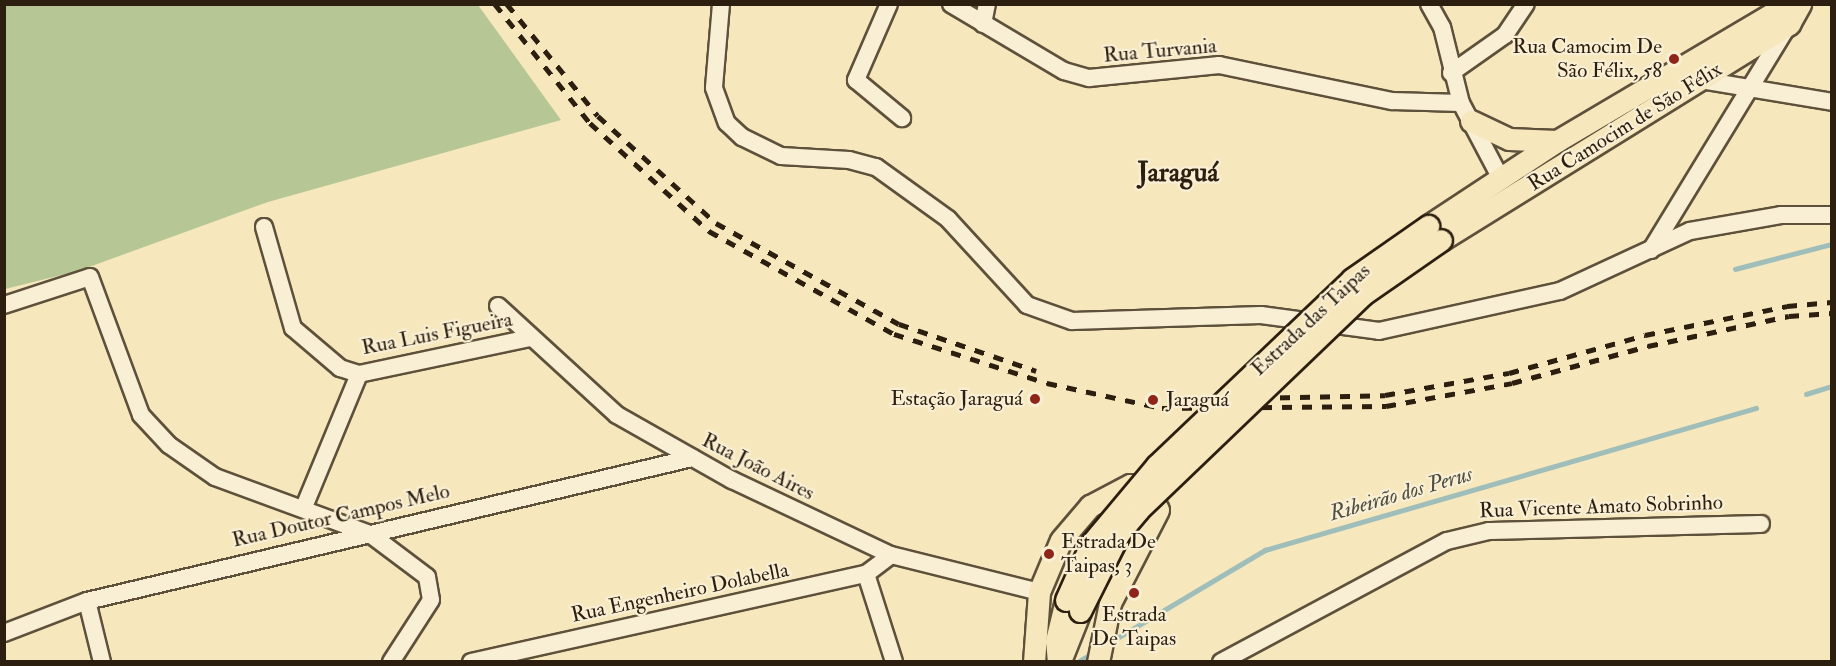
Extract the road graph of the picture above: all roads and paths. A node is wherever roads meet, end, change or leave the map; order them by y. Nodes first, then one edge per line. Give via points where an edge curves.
1 (721, 4) edge
2 (889, 4) edge
3 (951, 4) edge
4 (987, 4) edge
5 (1429, 4) edge
6 (1526, 4) edge
7 (1800, 4) edge
8 (1789, 14) edge
9 (983, 24) junction
10 (1451, 73) junction
11 (1701, 81) junction
12 (1749, 89) junction
13 (1832, 102) edge
14 (1466, 112) junction
15 (902, 118) dead end
16 (1557, 141) junction
17 (1500, 177) junction
18 (1832, 215) edge
19 (264, 227) dead end
20 (1434, 233) junction
21 (1651, 250) junction
22 (4, 305) edge
23 (498, 306) dead end
24 (530, 338) junction
25 (359, 374) junction
26 (692, 458) junction
27 (304, 507) junction
28 (1761, 524) dead end
29 (370, 534) junction
30 (891, 555) junction
31 (866, 574) junction
32 (1039, 592) junction
33 (87, 601) junction
34 (4, 633) edge
35 (493, 659) edge
36 (102, 662) edge
37 (391, 662) edge
38 (471, 662) edge
39 (894, 662) edge
40 (1034, 662) edge
41 (1059, 662) edge
42 (1098, 662) edge
43 (1221, 662) edge

1 - 21 street via 714,88 727,123 741,137 781,156 849,160 876,168 926,199 1008,289 1049,316 1096,322 1261,315 1379,331 1560,291
2 - 15 street via 856,80
3 - 9 street, Rua Turvania
4 - 9 street
5 - 10 street via 1442,27
6 - 10 street via 1505,35
7 - 8 main road, Rua Camocim de São Félix
8 - 11 main road, Rua Camocim de São Félix
8 - 12 street
8 - 16 main road, Rua Camocim de São Félix
9 - 14 street, Rua Turvania via 1064,71 1089,78 1219,65
10 - 14 street
11 - 12 street
11 - 20 main road, Rua Camocim de São Félix
12 - 13 street
12 - 21 street
14 - 16 main road via 1509,139
14 - 17 street
16 - 17 main road, Rua Camocim de São Félix
17 - 20 main road, Rua Camocim de São Félix
18 - 21 street via 1728,222
19 - 25 street, Rua Luis Figueira via 293,328 325,359
20 - 41 main road, Estrada das Taipas, bridge via 1352,279 1157,465 1091,544 1073,606 1056,641
22 - 27 street via 80,277 90,277 120,370 141,415 156,432 215,477
23 - 24 street, Rua João Aires
24 - 25 street, Rua Luis Figueira
24 - 26 street, Rua João Aires via 617,415
25 - 27 street
26 - 29 street, Rua Doutor Campos Melo
26 - 30 street, Rua João Aires
27 - 29 street
28 - 43 street, Rua Vicente Amato Sobrinho via 1489,531 1447,541
29 - 33 street, Rua Doutor Campos Melo
29 - 37 street via 428,577 433,592
30 - 31 street, Rua Engenheiro Dolabella
30 - 32 street, Rua João Aires
31 - 35 street, Rua Engenheiro Dolabella
31 - 39 street
32 - 40 main road
32 - 42 main road via 1061,540 1090,506 1130,485 1157,499 1158,510 1110,603
33 - 34 street, Rua Doutor Campos Melo
33 - 36 street
35 - 38 street, Rua Engenheiro Dolabella

